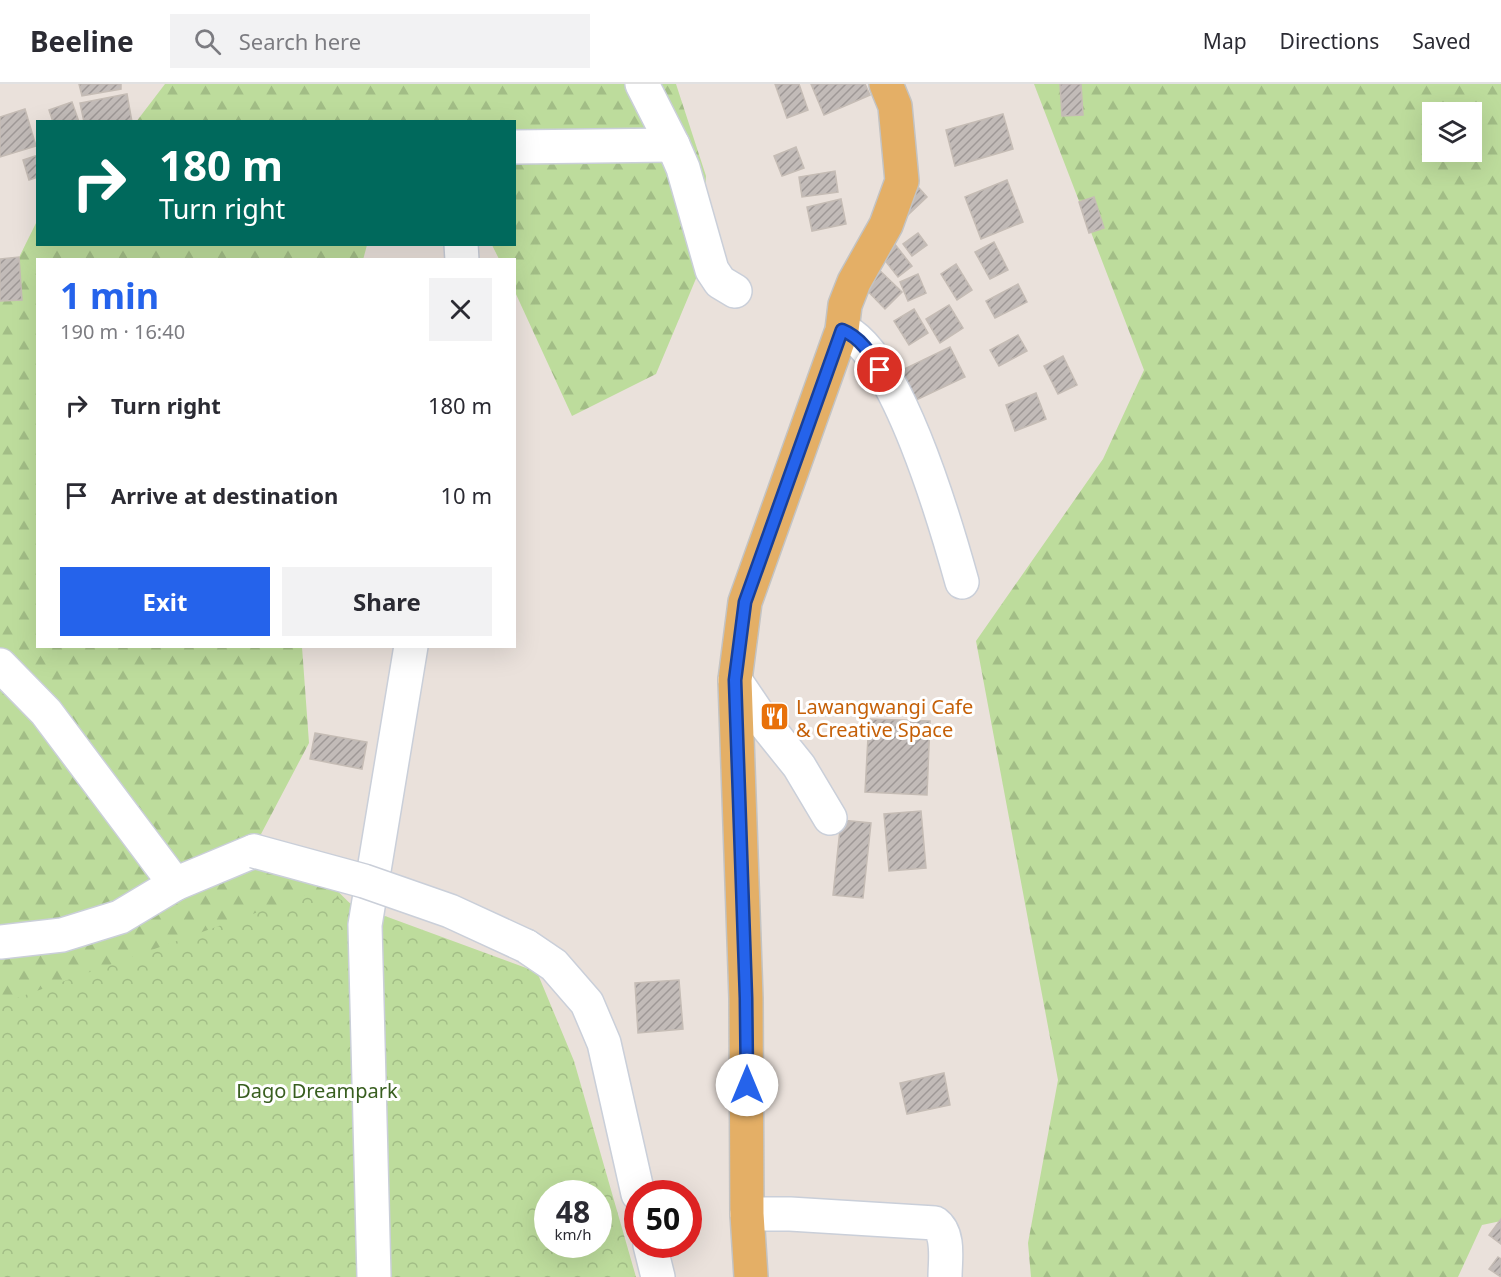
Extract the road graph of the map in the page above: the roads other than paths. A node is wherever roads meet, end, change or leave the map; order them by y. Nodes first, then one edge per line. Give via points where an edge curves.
1 (642, 84) edge
2 (886, 84) edge
3 (673, 145) junction
4 (516, 147) edge
5 (735, 291) dead end
6 (842, 330) junction
7 (962, 582) dead end
8 (411, 648) edge
9 (0, 665) edge
10 (735, 680) junction
11 (830, 818) dead end
12 (175, 884) junction
13 (0, 942) edge
14 (635, 1180) edge
15 (747, 1214) junction
16 (653, 1258) edge
17 (374, 1277) edge
18 (658, 1277) edge
19 (751, 1277) edge
20 (945, 1277) edge

1 - 3 street
2 - 6 main road via 895,105 902,182 886,225 845,304
3 - 4 street
3 - 5 street via 712,270 720,282
6 - 7 street via 852,334 872,356 897,398 950,537
6 - 10 main road via 745,602
8 - 17 street via 366,925
9 - 12 street via 46,712
10 - 11 street via 799,766
10 - 15 main road via 746,998
12 - 13 street via 120,917 62,935
12 - 14 street, bridge via 254,851 364,880 450,911 525,945 554,965 587,1003 604,1043
15 - 19 main road
15 - 20 street via 935,1223 945,1237
16 - 18 street

